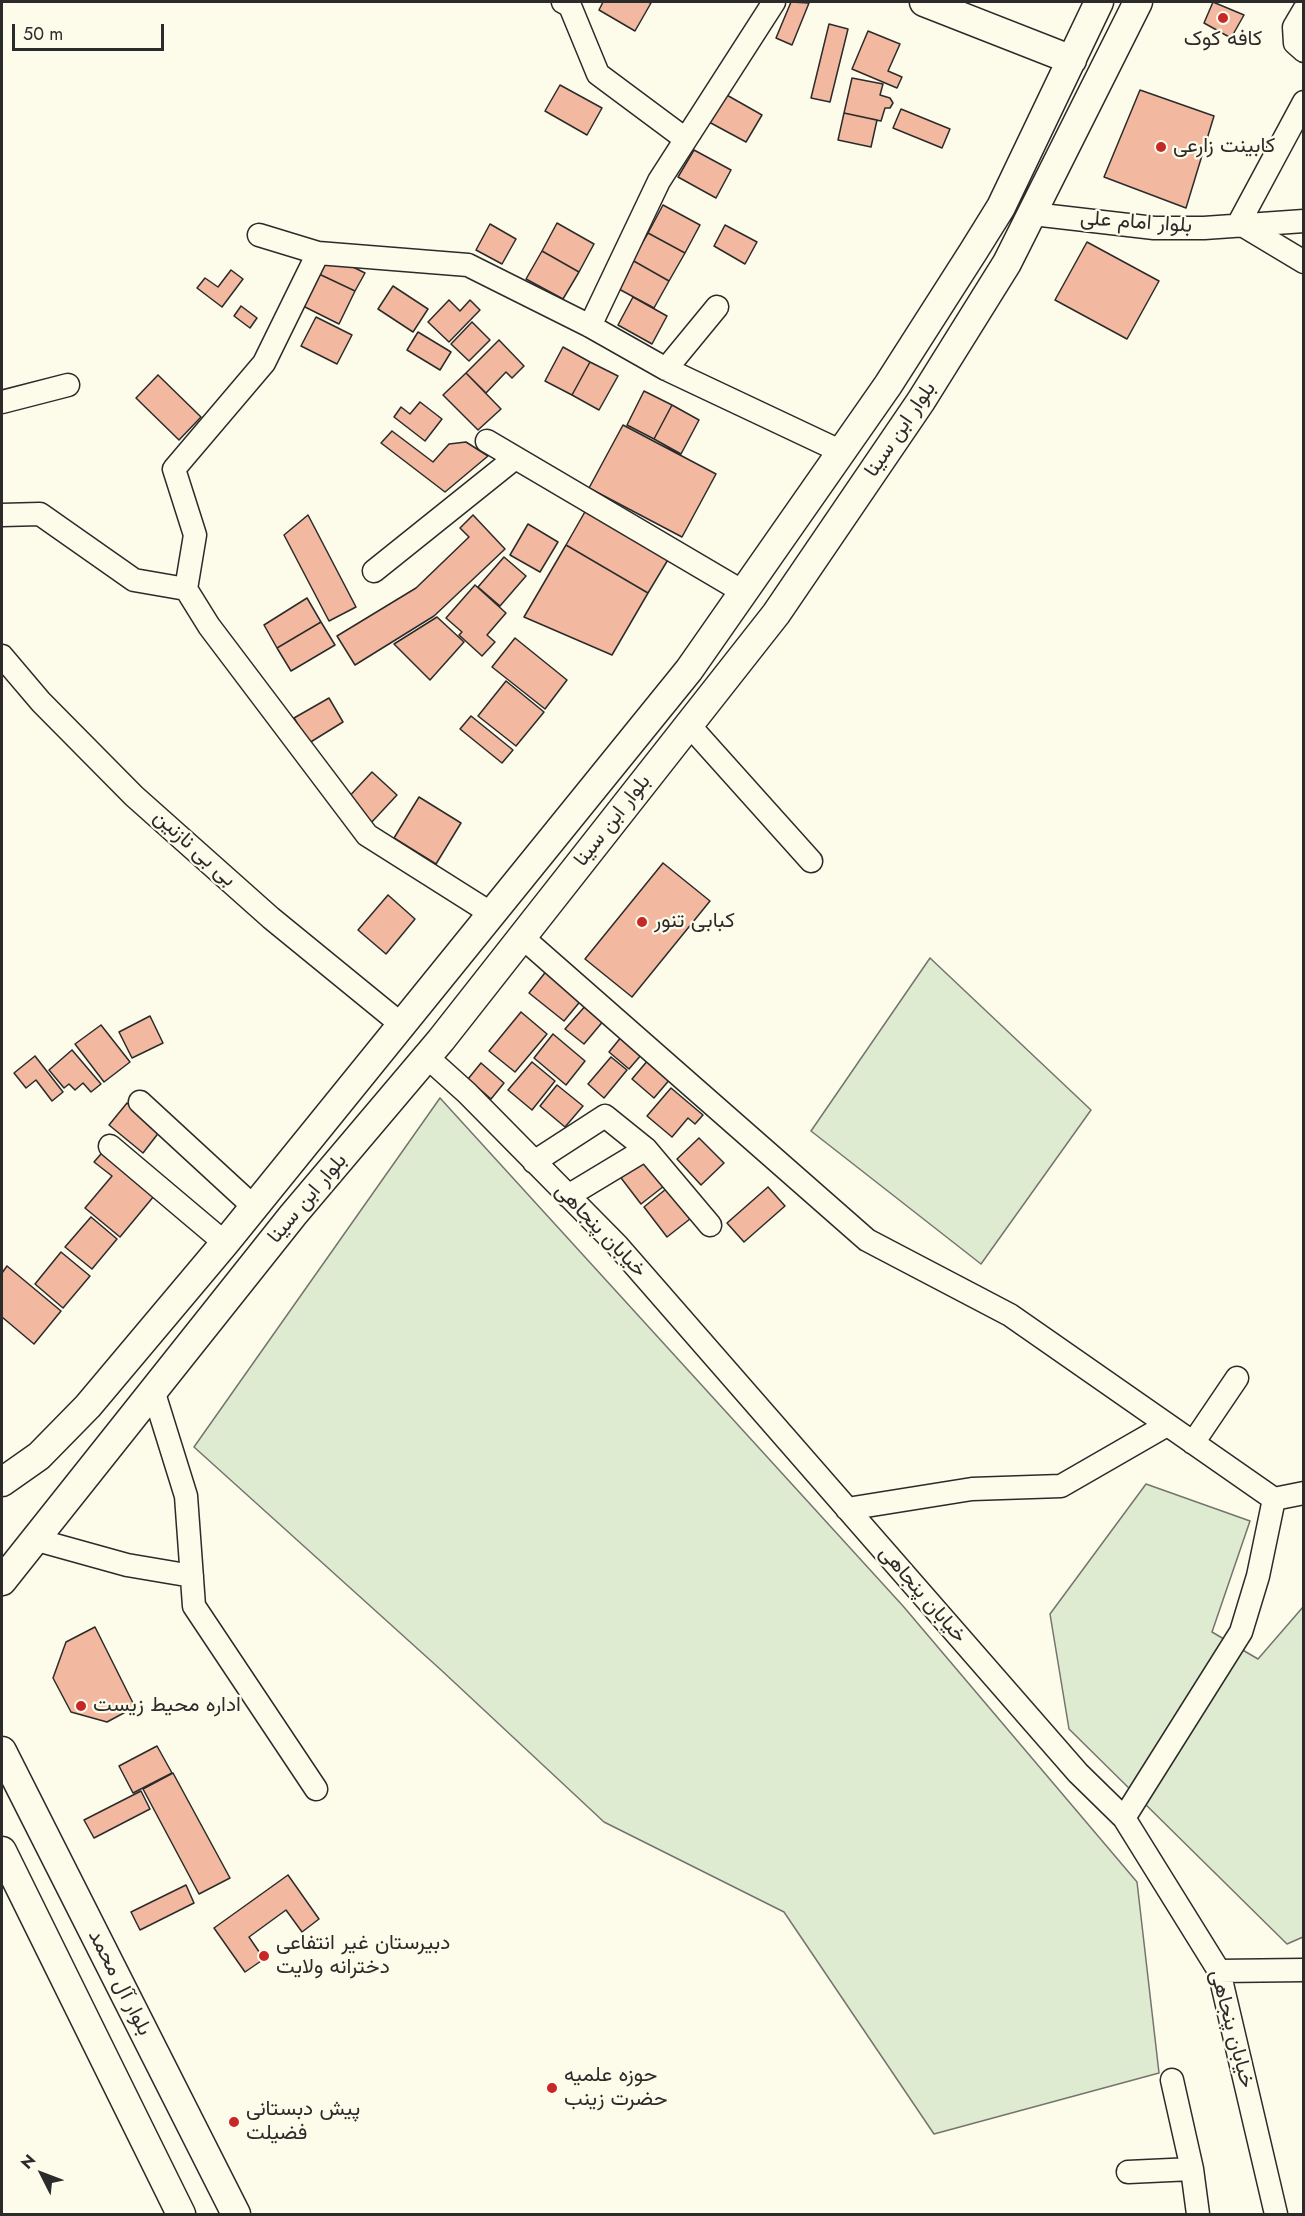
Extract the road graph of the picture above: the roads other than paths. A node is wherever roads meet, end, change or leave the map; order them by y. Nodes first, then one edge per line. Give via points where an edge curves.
1 (774, 2) edge
2 (924, 2) edge
3 (1099, 2) edge
4 (1138, 2) edge
5 (569, 3) edge
6 (1304, 10) edge
7 (1304, 51) edge
8 (1072, 60) junction
9 (1304, 102) edge
10 (684, 138) junction
11 (1001, 207) junction
12 (1033, 214) junction
13 (1304, 221) edge
14 (1239, 223) junction
15 (259, 236) dead end
16 (318, 253) junction
17 (1304, 262) edge
18 (717, 307) dead end
19 (590, 326) junction
20 (666, 369) junction
21 (68, 386) dead end
22 (2, 402) edge
23 (487, 441) dead end
24 (842, 452) junction
25 (515, 458) junction
26 (2, 514) edge
27 (374, 571) dead end
28 (186, 589) junction
29 (745, 593) junction
30 (2, 656) edge
31 (689, 725) junction
32 (811, 861) dead end
33 (492, 914) junction
34 (522, 937) junction
35 (402, 1025) junction
36 (427, 1057) junction
37 (140, 1102) dead end
38 (110, 1146) dead end
39 (646, 1149) junction
40 (534, 1162) junction
41 (568, 1196) junction
42 (254, 1207) junction
43 (710, 1225) dead end
44 (225, 1243) junction
45 (1238, 1378) dead end
46 (153, 1390) junction
47 (1167, 1425) junction
48 (1193, 1443) junction
49 (2, 1482) edge
50 (1304, 1493) edge
51 (1274, 1499) junction
52 (847, 1509) junction
53 (36, 1540) junction
54 (2, 1545) edge
55 (192, 1576) junction
56 (2, 1581) edge
57 (2, 1751) edge
58 (316, 1789) dead end
59 (1124, 1818) junction
60 (2, 1851) edge
61 (1304, 1970) edge
62 (1219, 1971) junction
63 (1172, 2080) dead end
64 (1192, 2169) junction
65 (1128, 2172) dead end
66 (168, 2201) edge
67 (181, 2214) edge
68 (236, 2214) edge
69 (1198, 2214) edge
70 (1276, 2214) edge

1 - 10 street
2 - 8 main road
3 - 8 main road, بلوار ابن سینا
4 - 12 main road, بلوار ابن سینا
5 - 10 street via 598,74
6 - 7 street via 1294,27 1295,43
8 - 11 main road, بلوار ابن سینا
9 - 14 street
10 - 19 street via 642,213
11 - 12 main road
11 - 24 main road, بلوار ابن سینا
12 - 14 street, بلوار امام علی via 1154,228
12 - 31 main road, بلوار ابن سینا via 921,401 776,614
13 - 14 street, بلوار امام علی
14 - 17 street
15 - 16 street
16 - 19 street via 468,265
16 - 28 street via 264,363 174,469 195,535
18 - 20 street
19 - 20 street
20 - 24 street
21 - 22 street
23 - 25 street
24 - 29 main road, بلوار ابن سینا
25 - 27 street
25 - 29 street
26 - 28 street via 40,514 134,580
28 - 33 street via 209,626 367,836
29 - 33 main road, بلوار ابن سینا via 689,670
30 - 35 street, بی بی نازنین via 41,702 134,796 271,918
31 - 32 street
31 - 34 main road, بلوار ابن سینا
33 - 35 main road, بلوار ابن سینا
34 - 36 main road, بلوار ابن سینا
34 - 47 street via 867,1240 1010,1315
35 - 42 main road, بلوار ابن سینا
36 - 40 street, خیابان پنجاهی
36 - 46 main road, بلوار ابن سینا via 293,1215
37 - 42 street
38 - 44 street
39 - 40 street via 605,1116
39 - 41 street
39 - 43 street
40 - 41 street, خیابان پنجاهی
41 - 52 street, خیابان پنجاهی via 617,1245
42 - 44 main road, بلوار ابن سینا
44 - 49 main road, بلوار ابن سینا via 88,1406 39,1455
45 - 48 street
46 - 53 main road, بلوار ابن سینا
46 - 55 street via 186,1496
47 - 48 street
47 - 52 street via 1061,1486 972,1489
48 - 51 street
50 - 51 street
51 - 59 street via 1258,1576 1241,1632
52 - 59 street, خیابان پنجاهی via 1070,1764
53 - 54 main road via 21,1548
53 - 55 street via 127,1565
53 - 56 main road, بلوار ابن سینا
55 - 58 street via 194,1605
57 - 68 main road, بلوار آل محمد
59 - 62 street, خیابان پنجاهی
60 - 66 main road
61 - 62 street
62 - 70 street, خیابان پنجاهی
63 - 64 street
64 - 65 street
64 - 69 street
66 - 67 main road

